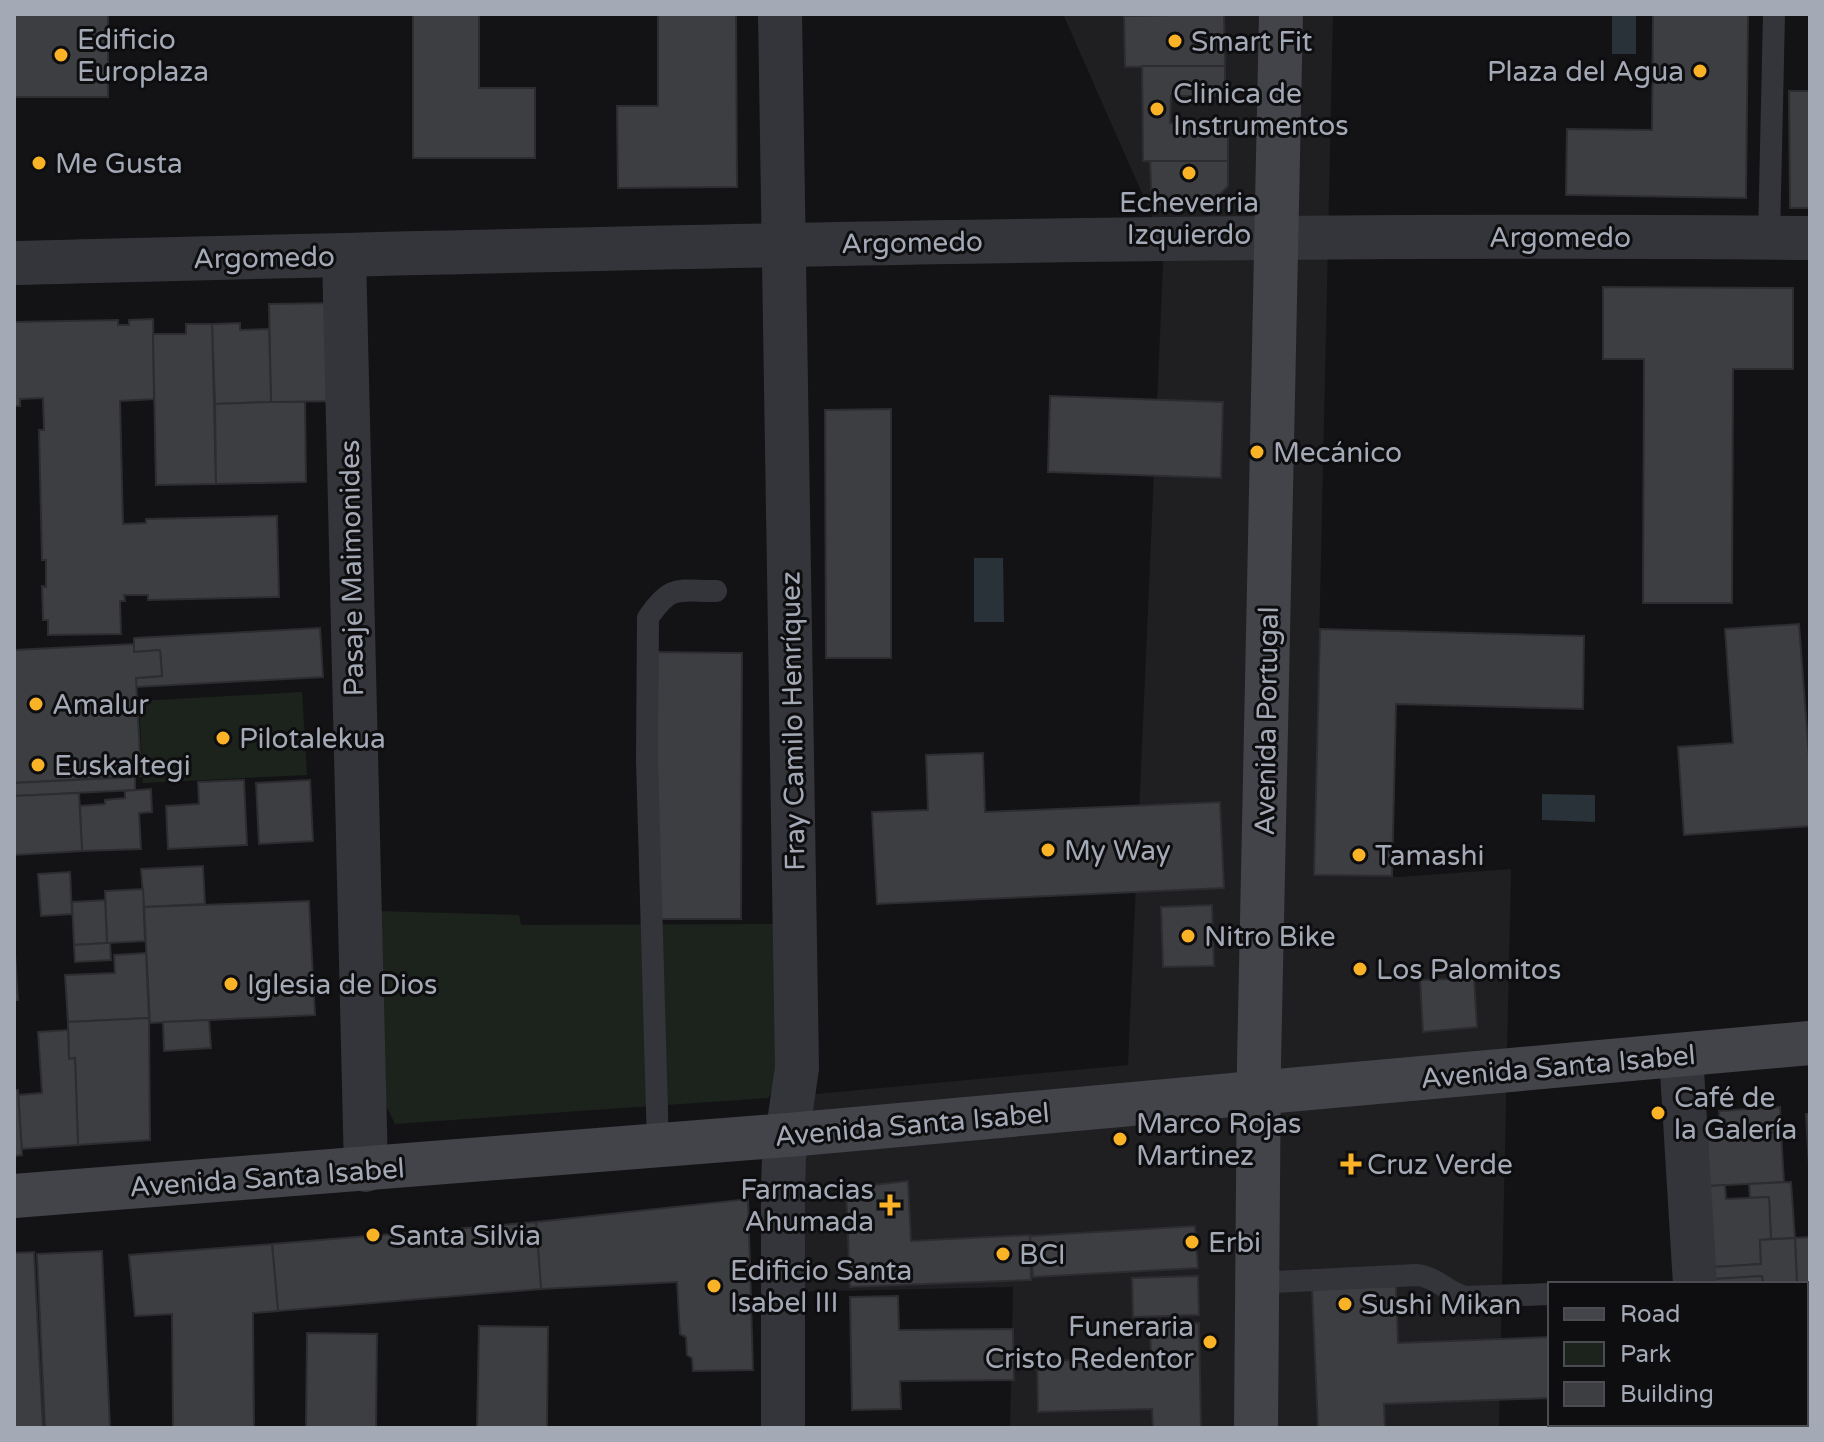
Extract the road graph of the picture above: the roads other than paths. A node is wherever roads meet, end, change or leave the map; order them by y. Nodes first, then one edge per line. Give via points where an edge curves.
1 (780, 14) edge
2 (1281, 14) edge
3 (1774, 14) edge
4 (1277, 237) junction
5 (1789, 238) edge
6 (786, 244) junction
7 (344, 255) junction
8 (14, 263) edge
9 (716, 591) dead end
10 (1810, 1043) edge
11 (1681, 1055) junction
12 (1259, 1093) junction
13 (788, 1135) junction
14 (658, 1146) junction
15 (366, 1170) junction
16 (14, 1196) edge
17 (1695, 1282) edge
18 (1257, 1283) junction
19 (1548, 1294) edge
20 (783, 1428) edge
21 (1256, 1428) edge

1 - 6 street, Fray Camilo Henríquez
2 - 4 main road, Avenida Portugal
3 - 5 lane
4 - 5 street, Argomedo
4 - 6 street, Argomedo
4 - 12 main road, Avenida Portugal
6 - 7 street, Argomedo
6 - 13 street, Fray Camilo Henríquez via 797,1068
7 - 8 street, Argomedo
7 - 15 street, Pasaje Maimonides
9 - 14 lane via 671,591 648,618
10 - 11 main road, Avenida Santa Isabel
11 - 12 main road, Avenida Santa Isabel
11 - 17 street
12 - 13 main road, Avenida Santa Isabel
12 - 18 main road, Avenida Portugal
13 - 14 main road, Avenida Santa Isabel
13 - 20 street, Fray Camilo Henríquez via 783,1189
14 - 15 main road, Avenida Santa Isabel
15 - 16 main road, Avenida Santa Isabel
18 - 19 lane via 1416,1275 1431,1277 1465,1297
18 - 21 main road, Avenida Portugal

